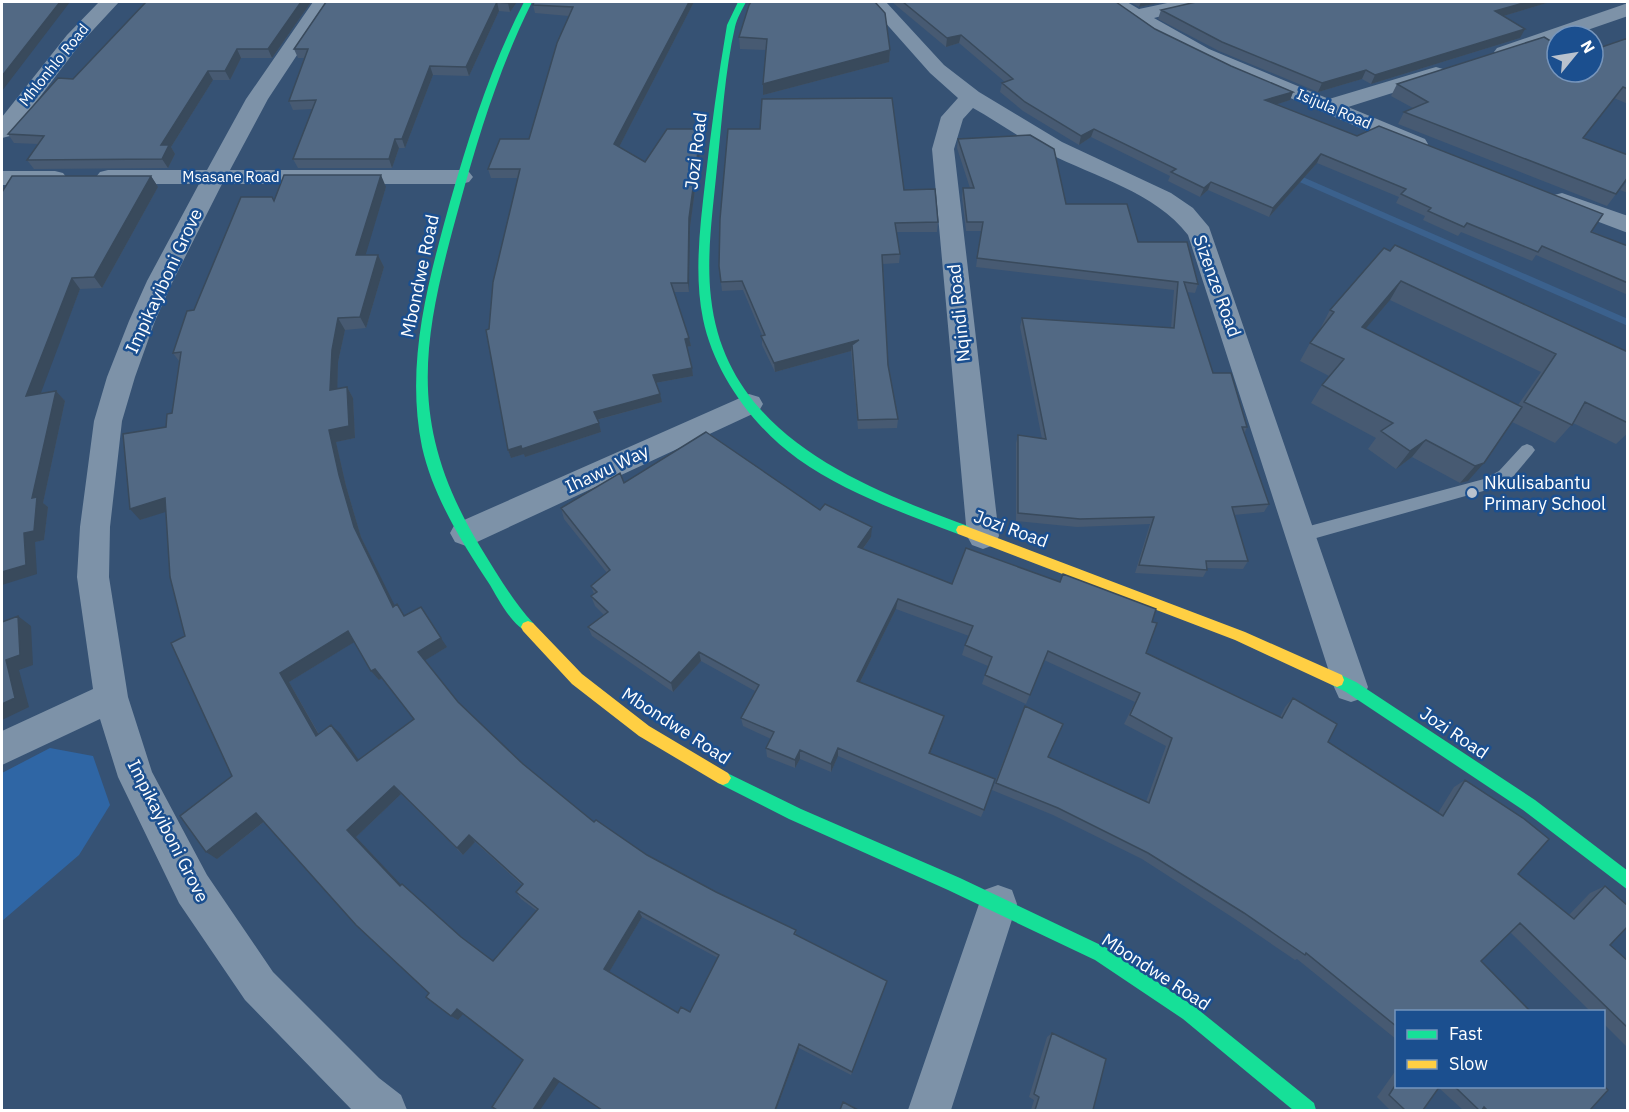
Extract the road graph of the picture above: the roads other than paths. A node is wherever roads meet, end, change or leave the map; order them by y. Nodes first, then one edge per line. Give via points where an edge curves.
1 (109, 2) edge
2 (322, 2) edge
3 (528, 2) edge
4 (742, 2) edge
5 (876, 2) edge
6 (1115, 2) edge
7 (1194, 2) edge
8 (1582, 2) edge
9 (1136, 16) junction
10 (1622, 16) edge
11 (1480, 59) edge
12 (1458, 66) edge
13 (971, 98) junction
14 (1328, 106) junction
15 (2, 131) edge
16 (1438, 152) edge
17 (213, 177) junction
18 (461, 177) junction
19 (2, 178) edge
20 (1538, 191) edge
21 (1628, 225) edge
22 (749, 404) junction
23 (1527, 450) dead end
24 (466, 533) junction
25 (1302, 535) junction
26 (983, 536) junction
27 (1351, 687) junction
28 (111, 697) junction
29 (2, 748) edge
30 (1628, 882) edge
31 (998, 904) junction
32 (386, 1110) edge
33 (929, 1110) edge
34 (1307, 1110) edge

1 - 15 street, Mhlonhlo Road via 74,39
2 - 17 street, Impikayiboni Grove via 257,99
3 - 18 street, Mbondwe Road via 485,97
4 - 22 street, Jozi Road via 731,25 724,69 705,227 704,271 705,298 717,346
5 - 13 street, Sizenze Road via 937,69
6 - 9 street, Isijula Road
7 - 9 street
8 - 10 street
9 - 14 street, Isijula Road via 1202,53
10 - 11 street
12 - 14 street
13 - 25 street, Sizenze Road via 1054,147 1163,198 1184,213 1200,233
13 - 26 street, Nqindi Road via 952,117 943,149
14 - 16 street, Isijula Road
17 - 18 street, Msasane Road
17 - 19 street, Msasane Road
17 - 28 street, Impikayiboni Grove via 142,321 108,421 93,577
18 - 24 street, Mbondwe Road via 425,322 421,397 438,476
20 - 21 street
22 - 24 street, Ihawu Way
22 - 26 street, Jozi Road via 802,455 838,478 928,519
23 - 25 lane via 1505,476 1488,484
24 - 31 street, Mbondwe Road via 487,573 521,621 560,664 629,721 696,764 777,806
25 - 27 street, Sizenze Road
26 - 27 street, Jozi Road via 1240,636
27 - 30 street, Jozi Road via 1529,805
28 - 29 street
28 - 32 street, Impikayiboni Grove via 136,777 193,889 259,986 364,1093
31 - 33 street
31 - 34 street, Mbondwe Road via 1109,958 1184,1009

